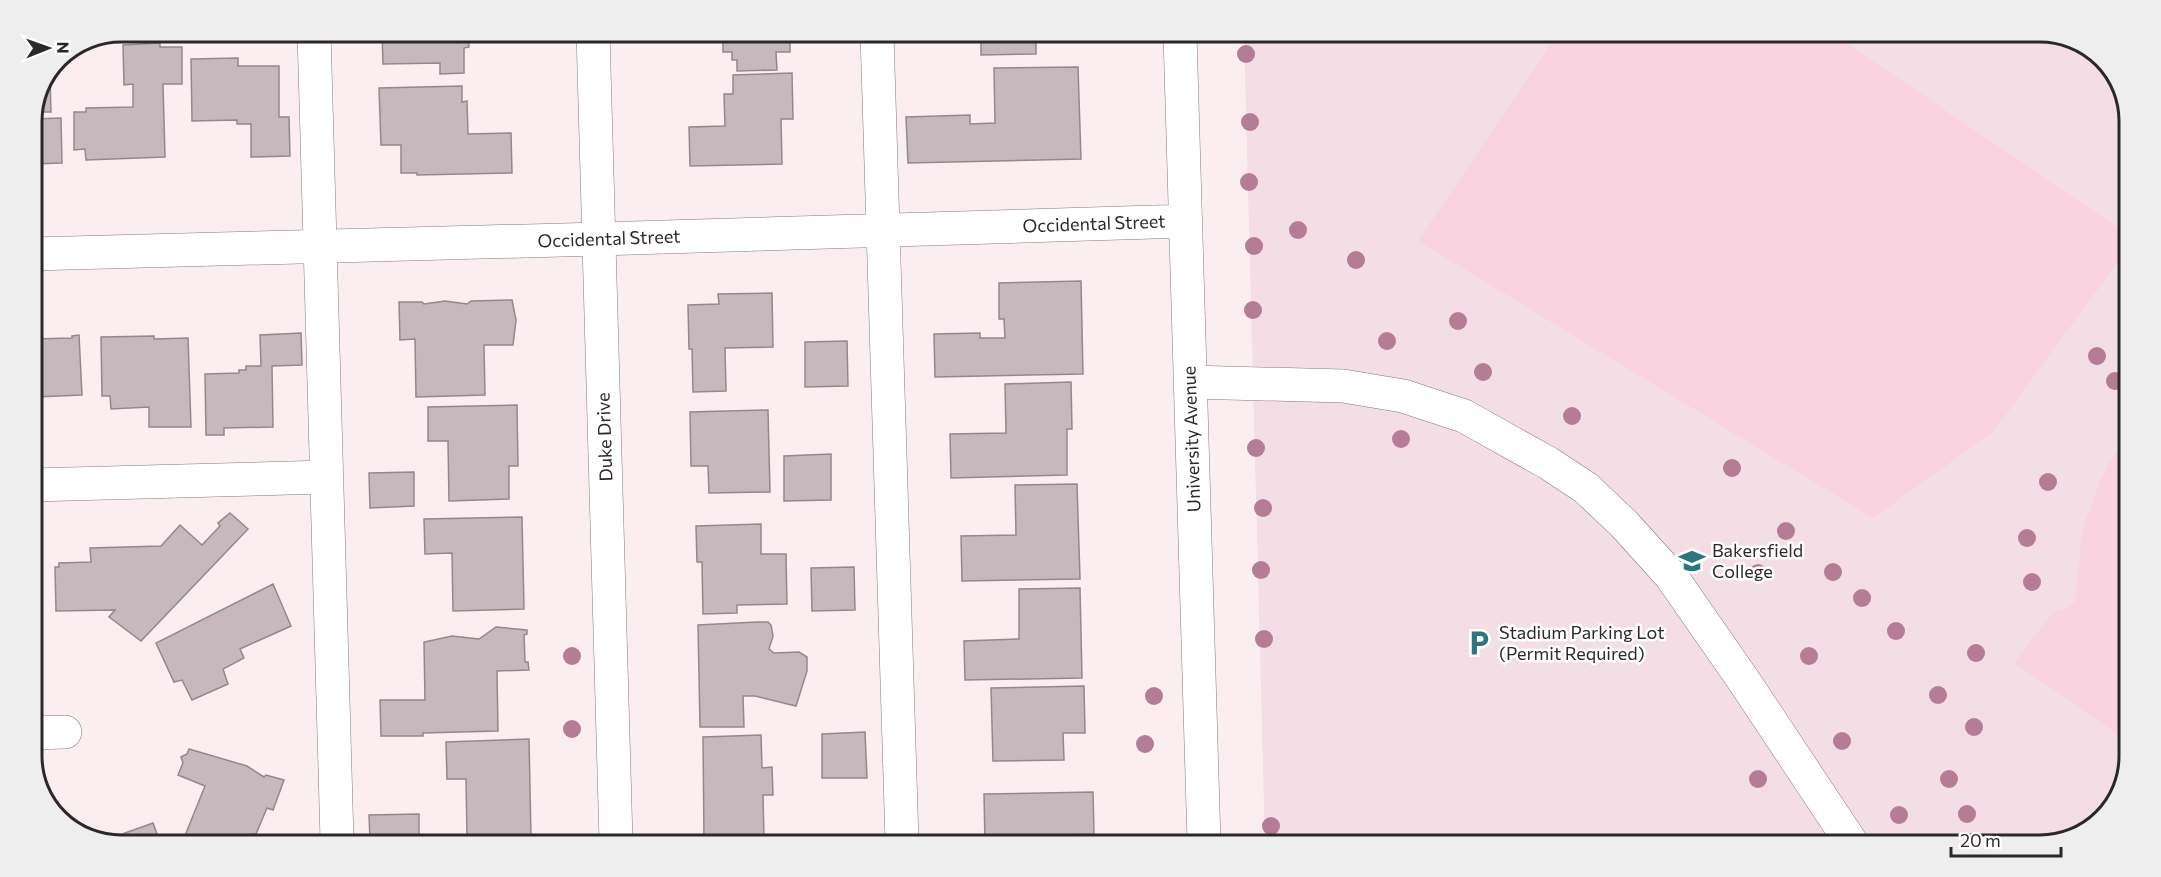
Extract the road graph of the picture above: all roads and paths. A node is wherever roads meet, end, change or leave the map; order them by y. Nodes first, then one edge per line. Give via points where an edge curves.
1 (314, 42) edge
2 (593, 42) edge
3 (877, 42) edge
4 (1180, 42) edge
5 (1186, 220) junction
6 (882, 231) junction
7 (599, 239) junction
8 (319, 247) junction
9 (42, 254) edge
10 (1190, 382) junction
11 (326, 477) junction
12 (42, 485) edge
13 (65, 732) dead end
14 (42, 733) edge
15 (337, 835) edge
16 (616, 835) edge
17 (902, 835) edge
18 (1204, 835) edge
19 (1846, 835) edge

1 - 8 street
2 - 7 street, Duke Drive
3 - 6 street
4 - 5 street, University Avenue
5 - 6 street, Occidental Street
5 - 10 street, University Avenue
6 - 7 street, Occidental Street
6 - 17 street
7 - 8 street, Occidental Street
7 - 16 street, Duke Drive
8 - 9 street, Occidental Street
8 - 11 street
10 - 18 street, University Avenue
10 - 19 street via 1343,386 1403,396 1464,416 1586,488 1671,576
11 - 12 street
11 - 15 street
13 - 14 street

